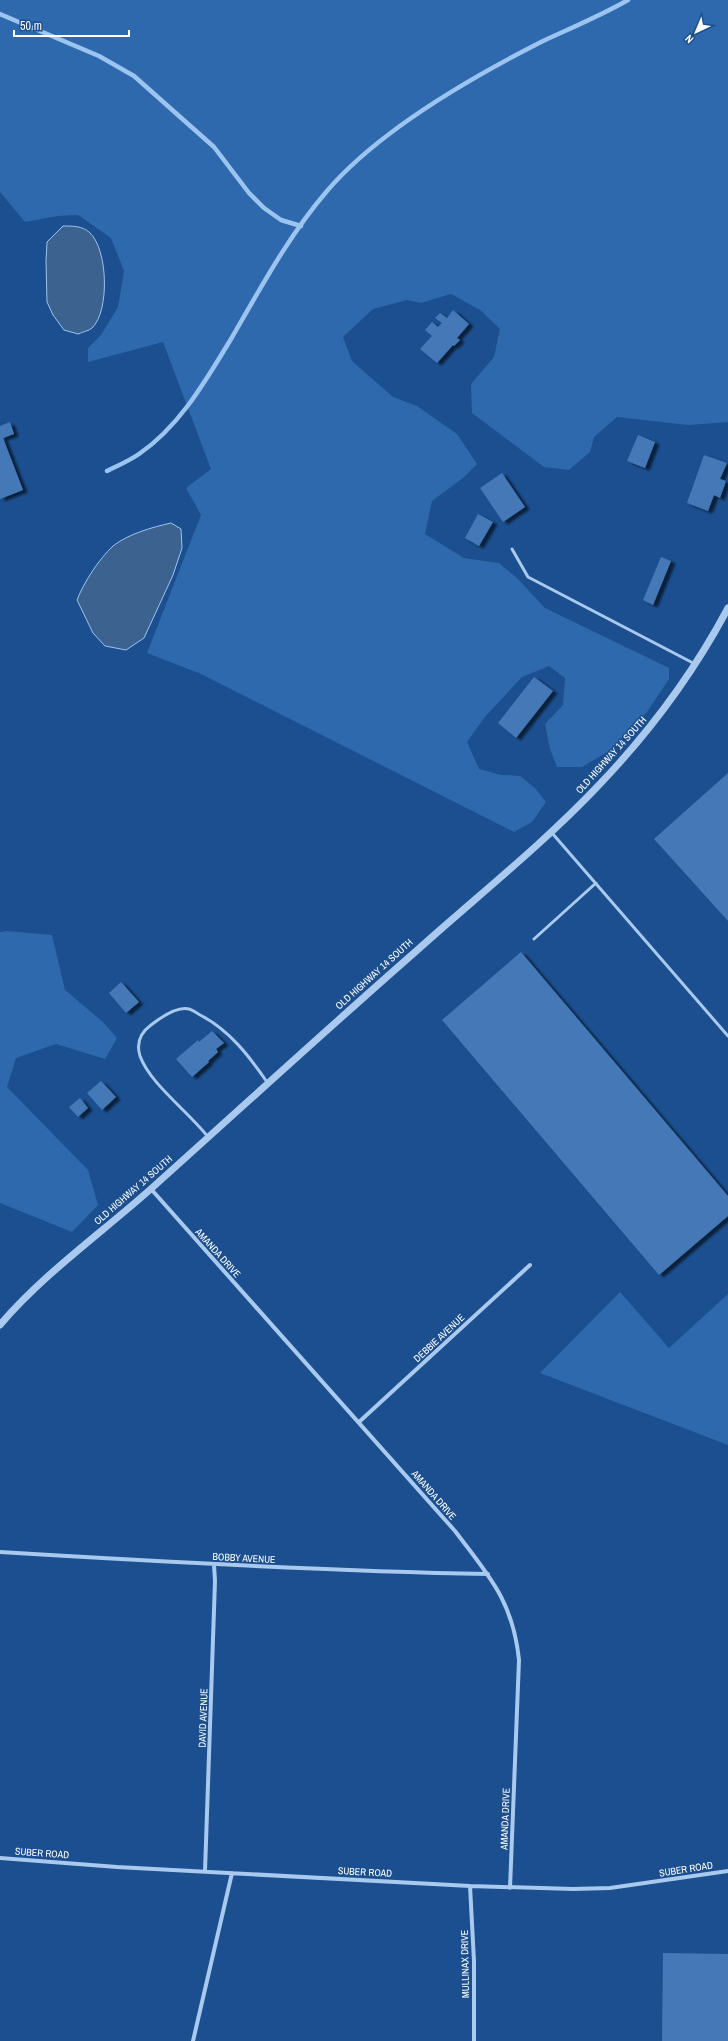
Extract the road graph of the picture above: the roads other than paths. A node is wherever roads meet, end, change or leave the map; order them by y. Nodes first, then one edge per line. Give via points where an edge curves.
1 (512, 549) dead end
2 (728, 608) edge
3 (695, 664) junction
4 (551, 832) junction
5 (596, 883) junction
6 (534, 939) dead end
7 (728, 1036) edge
8 (268, 1083) junction
9 (208, 1138) junction
10 (151, 1189) junction
11 (530, 1265) dead end
12 (0, 1325) edge
13 (359, 1422) junction
14 (0, 1552) edge
15 (214, 1565) junction
16 (488, 1574) junction
17 (0, 1858) edge
18 (728, 1870) edge
19 (205, 1871) junction
20 (232, 1873) junction
21 (470, 1886) junction
22 (510, 1888) junction
23 (193, 2041) edge
24 (474, 2041) edge

1 - 3 lane via 528,577
2 - 3 street, OLD HIGHWAY 14 SOUTH
3 - 4 street, OLD HIGHWAY 14 SOUTH via 660,715 627,755
4 - 5 lane
4 - 8 street, OLD HIGHWAY 14 SOUTH
5 - 6 lane
5 - 7 lane
8 - 9 street, OLD HIGHWAY 14 SOUTH
8 - 9 lane via 225,1030 188,1009 174,1011 143,1031 138,1040 140,1056 155,1080
9 - 10 street, OLD HIGHWAY 14 SOUTH
10 - 12 street, OLD HIGHWAY 14 SOUTH via 12,1310
10 - 13 street, AMANDA DRIVE
11 - 13 street, DEBBIE AVENUE
13 - 16 street, AMANDA DRIVE via 455,1532
14 - 15 street, BOBBY AVENUE
15 - 16 street, BOBBY AVENUE
15 - 19 street, DAVID AVENUE
16 - 22 street, AMANDA DRIVE via 506,1604 515,1630 519,1660
17 - 19 street, SUBER ROAD
18 - 22 street, SUBER ROAD via 610,1888
19 - 20 street, SUBER ROAD
20 - 21 street, SUBER ROAD
20 - 23 street
21 - 22 street, SUBER ROAD
21 - 24 street, MULLINAX DRIVE via 474,1961

